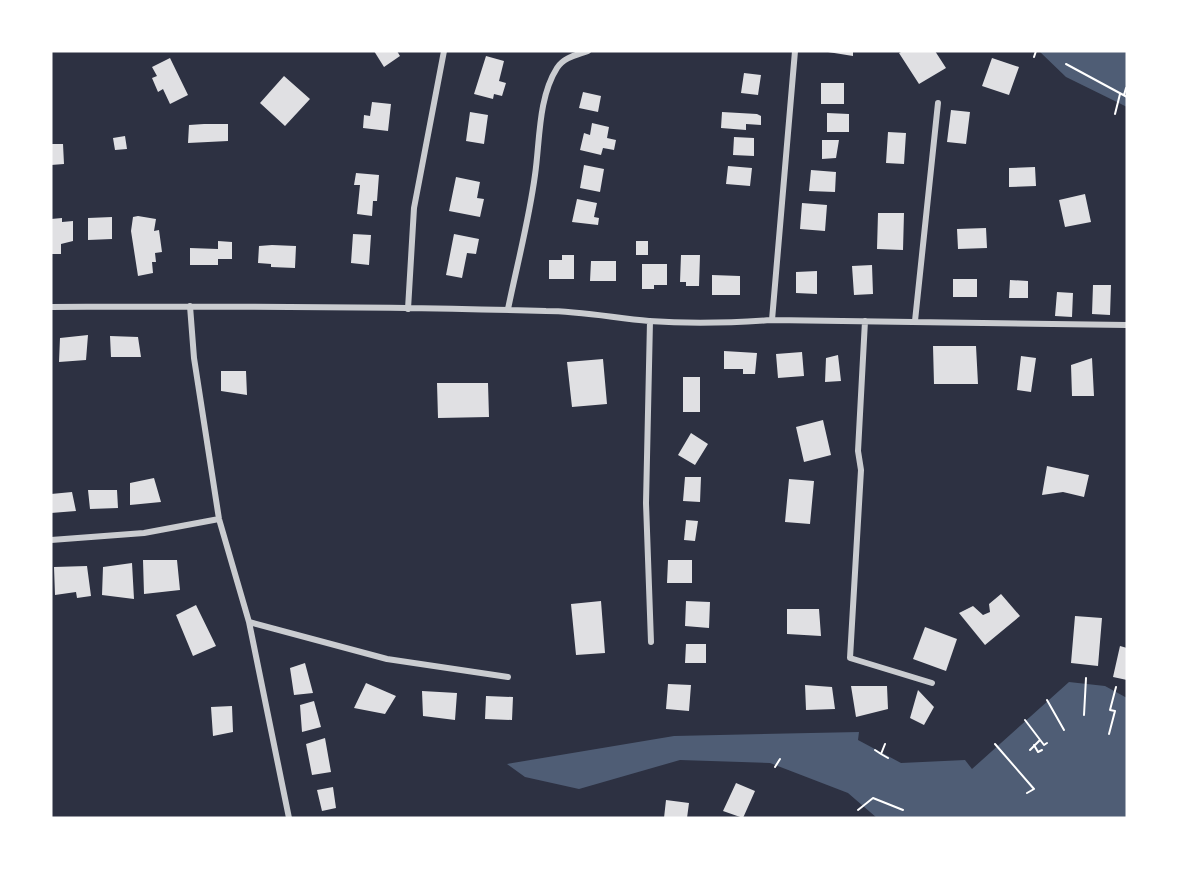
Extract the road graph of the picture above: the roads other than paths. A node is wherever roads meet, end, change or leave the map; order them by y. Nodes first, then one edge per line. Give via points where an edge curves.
1 (444, 51) edge
2 (588, 51) edge
3 (795, 51) edge
4 (938, 103) dead end
5 (190, 306) junction
6 (51, 307) edge
7 (408, 309) junction
8 (508, 309) junction
9 (772, 320) junction
10 (650, 321) junction
11 (865, 321) junction
12 (915, 321) junction
13 (1127, 325) edge
14 (219, 519) junction
15 (51, 540) edge
16 (249, 622) junction
17 (651, 642) dead end
18 (508, 677) dead end
19 (932, 682) dead end
20 (289, 818) edge

1 - 7 street via 414,208
2 - 8 street via 563,60 548,91 536,175
3 - 9 street
4 - 12 street
5 - 6 street
5 - 7 street
5 - 14 street via 194,358
7 - 8 street
8 - 10 street
9 - 10 street
9 - 11 street
10 - 17 street via 646,502
11 - 12 street
11 - 19 street via 850,658
12 - 13 street
14 - 15 street via 144,533
14 - 16 street
16 - 18 street via 387,659
16 - 20 street

